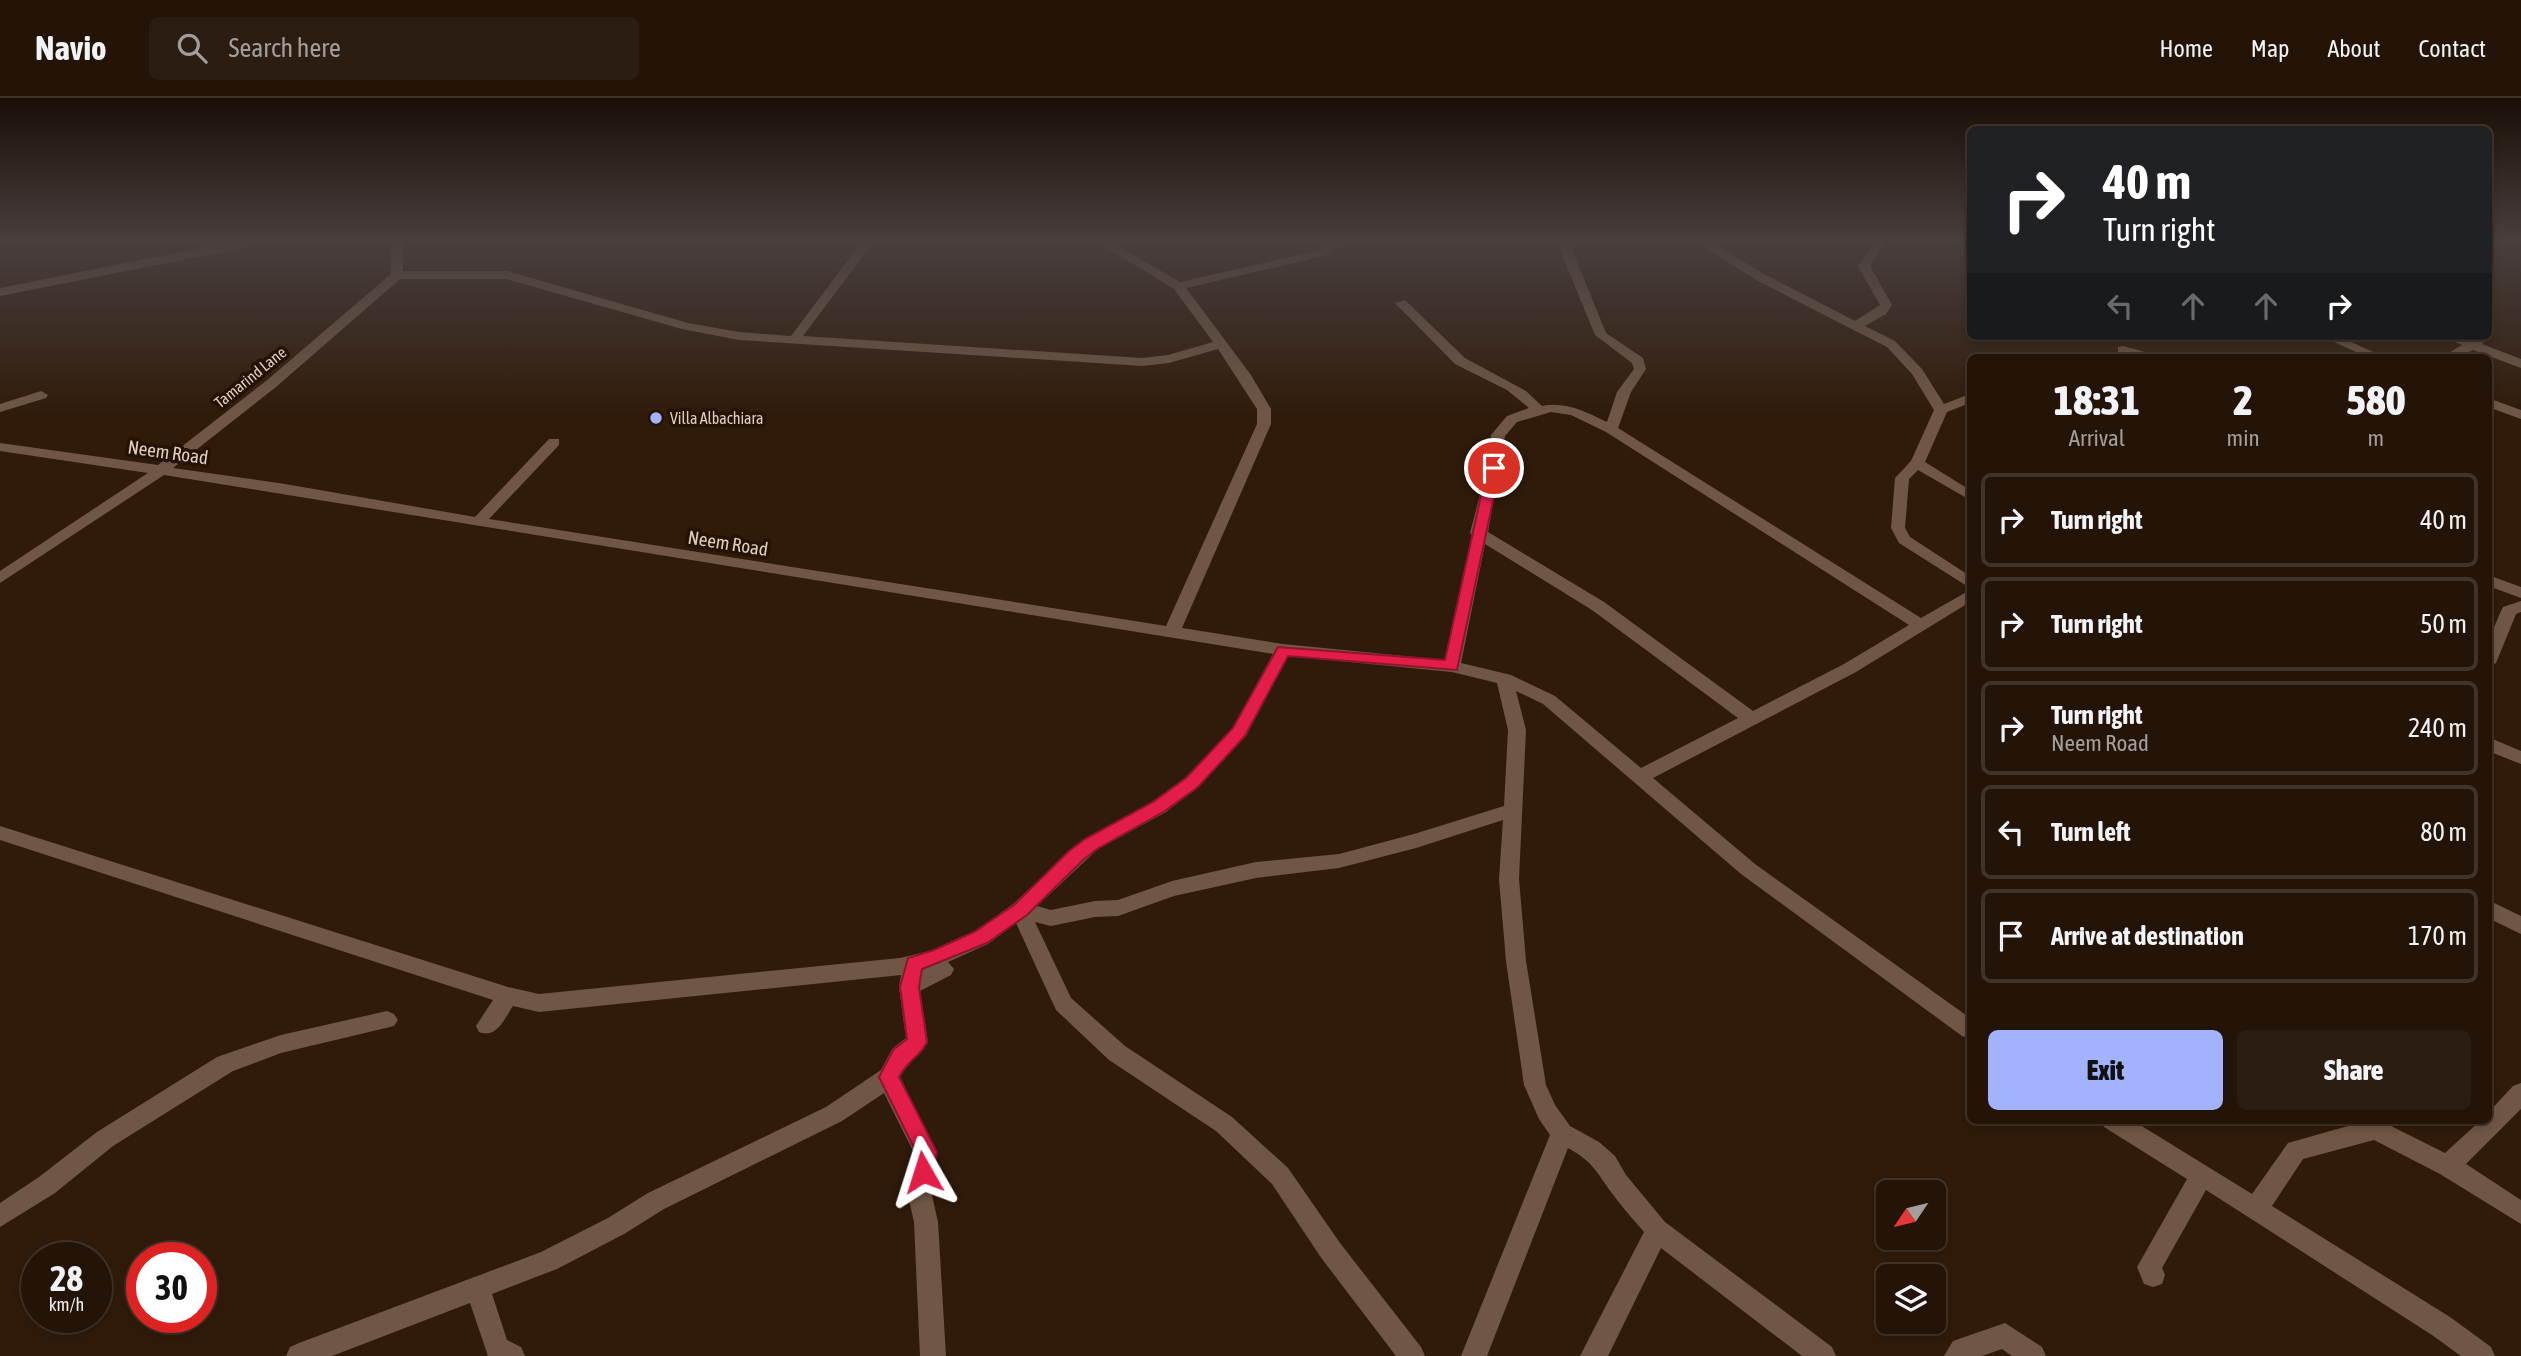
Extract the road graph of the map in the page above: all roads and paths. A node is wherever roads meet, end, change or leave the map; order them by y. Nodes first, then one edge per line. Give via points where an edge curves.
1 (370, 299) edge
2 (590, 299) edge
3 (825, 299) edge
4 (1188, 299) edge
5 (1586, 299) edge
6 (1802, 299) edge
7 (1882, 299) edge
8 (1401, 303) dead end
9 (1855, 326) junction
10 (795, 339) junction
11 (2337, 340) edge
12 (2460, 340) edge
13 (2481, 340) edge
14 (1222, 344) junction
15 (2473, 345) junction
16 (2123, 350) dead end
17 (2137, 354) edge
18 (2371, 354) edge
19 (2454, 354) edge
20 (2521, 364) edge
21 (41, 395) dead end
22 (1967, 399) edge
23 (2492, 404) edge
24 (0, 408) edge
25 (1538, 410) junction
26 (1941, 410) junction
27 (2521, 415) edge
28 (1611, 429) junction
29 (554, 442) dead end
30 (0, 447) edge
31 (1917, 463) junction
32 (160, 471) junction
33 (1967, 479) edge
34 (1944, 480) junction
35 (1967, 494) edge
36 (478, 522) junction
37 (1478, 533) junction
38 (0, 578) edge
39 (1967, 581) edge
40 (2492, 582) edge
41 (2521, 593) edge
42 (1967, 597) edge
43 (2521, 606) edge
44 (1921, 625) junction
45 (1172, 632) junction
46 (2493, 641) edge
47 (1283, 650) junction
48 (1452, 666) junction
49 (1505, 679) junction
50 (1753, 720) junction
51 (2492, 745) edge
52 (2521, 758) edge
53 (1639, 777) junction
54 (1513, 811) junction
55 (0, 833) edge
56 (1020, 910) junction
57 (2492, 910) edge
58 (2521, 926) edge
59 (914, 963) junction
60 (944, 969) dead end
61 (909, 987) junction
62 (508, 996) junction
63 (387, 1020) dead end
64 (487, 1026) dead end
65 (1967, 1028) edge
66 (889, 1077) junction
67 (2521, 1093) edge
68 (2119, 1124) edge
69 (2365, 1125) edge
70 (1562, 1133) junction
71 (2448, 1166) junction
72 (2202, 1175) junction
73 (2255, 1210) junction
74 (2521, 1213) edge
75 (0, 1216) edge
76 (1657, 1230) junction
77 (2152, 1275) dead end
78 (478, 1289) junction
79 (299, 1356) edge
80 (512, 1356) edge
81 (933, 1356) edge
82 (1412, 1356) edge
83 (1474, 1356) edge
84 (1593, 1356) edge
85 (1824, 1356) edge
86 (1957, 1356) edge
87 (2033, 1356) edge
88 (2482, 1356) edge

1 - 32 street, Tamarind Lane
2 - 10 street via 704,331
3 - 10 street
4 - 14 street
5 - 28 street via 1601,335 1638,361 1640,369 1624,392
6 - 9 street
7 - 9 street via 1886,305 1882,311
8 - 25 street via 1460,361 1530,398
9 - 26 street via 1882,338 1905,357
10 - 14 street via 1142,362
11 - 18 street
12 - 15 street
13 - 15 street
14 - 45 street via 1260,399 1264,424
15 - 19 street
15 - 20 street
16 - 17 street
21 - 24 street
22 - 26 street
23 - 27 street
25 - 28 street via 1574,411
25 - 37 street via 1512,419 1498,435
26 - 31 street
28 - 44 street
29 - 36 street
30 - 32 street, Neem Road
31 - 34 street
31 - 39 street via 1901,481 1900,535
32 - 36 street, Neem Road
32 - 38 street, Tamarind Lane
33 - 34 street
34 - 35 street
36 - 45 street, Neem Road
37 - 48 street
37 - 50 street via 1598,606
40 - 41 street
42 - 44 street
43 - 46 street via 2509,611
44 - 50 street
45 - 47 street, Neem Road
47 - 48 street, Neem Road
47 - 56 street via 1240,732 1192,782 1159,807 1083,850
48 - 49 street, Neem Road
49 - 53 street, Neem Road via 1549,700
49 - 54 street via 1517,730
50 - 53 street
51 - 52 street
53 - 65 street, Neem Road via 1748,869
54 - 56 street via 1352,858 1256,870 1172,889 1118,908 1051,918
54 - 70 street via 1509,879 1516,961 1535,1085
55 - 62 street
56 - 59 street via 981,938
56 - 82 street via 1063,1004 1116,1053 1224,1124 1280,1176
57 - 58 street
59 - 61 street
59 - 62 street via 539,1003
60 - 61 street
61 - 66 street via 917,1042 900,1056
62 - 64 street
63 - 75 street via 281,1044 225,1063 105,1139
66 - 78 street via 834,1114 656,1201 548,1261
66 - 81 street via 926,1152 919,1191 926,1222
67 - 71 street
68 - 72 street
69 - 71 street
69 - 73 street via 2296,1150
70 - 76 street via 1607,1164
70 - 83 street
71 - 74 street
72 - 73 street
72 - 77 street via 2149,1267
73 - 88 street
76 - 84 street
76 - 85 street
78 - 79 street
78 - 80 street via 497,1348
86 - 87 street via 1962,1350 2006,1336

